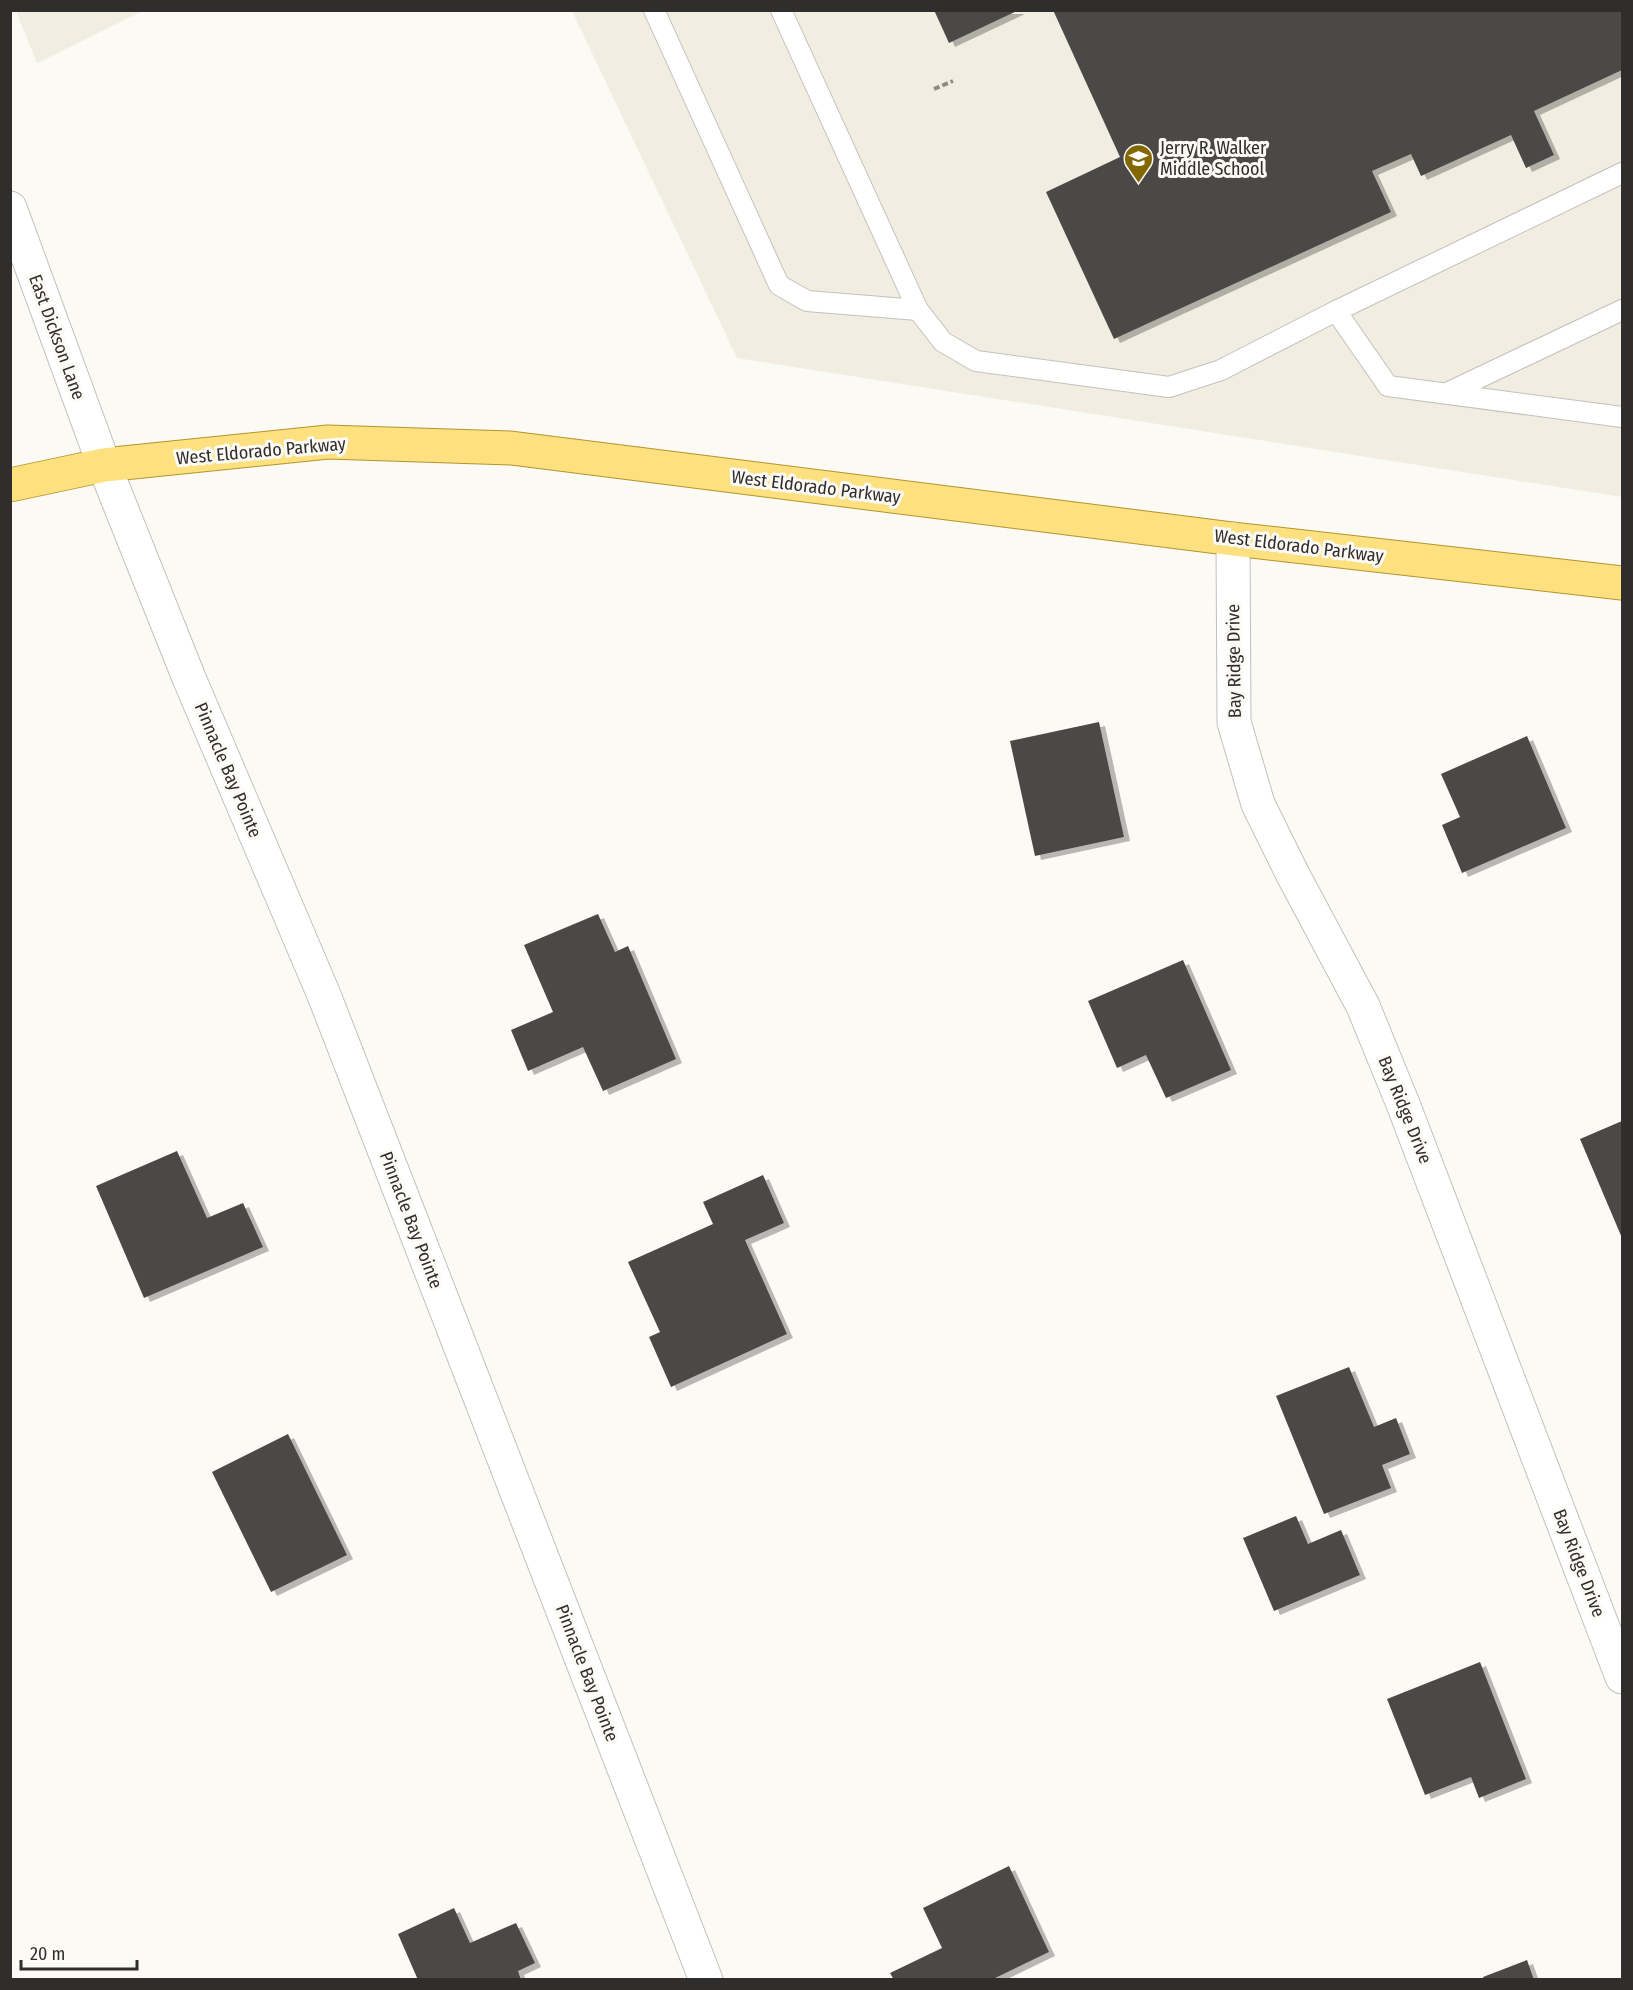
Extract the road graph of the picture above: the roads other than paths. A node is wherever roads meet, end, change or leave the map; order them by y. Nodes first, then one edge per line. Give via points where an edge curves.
1 (654, 10) edge
2 (781, 10) edge
3 (1623, 173) edge
4 (10, 208) edge
5 (918, 310) junction
6 (1623, 310) edge
7 (1336, 311) junction
8 (1447, 393) junction
9 (1623, 417) edge
10 (104, 465) junction
11 (10, 485) edge
12 (1233, 539) junction
13 (1623, 583) edge
14 (1623, 1677) edge
15 (706, 1980) edge

1 - 5 lane via 779,285 807,301
2 - 5 lane
3 - 7 lane
4 - 10 street, East Dickson Lane
5 - 7 lane via 943,342 976,361 1169,387 1221,370
6 - 8 lane
7 - 8 lane via 1389,386
8 - 9 lane
10 - 11 main road, West Eldorado Parkway
10 - 12 main road, West Eldorado Parkway via 328,442 511,448
10 - 15 street, Pinnacle Bay Pointe via 189,678 324,995
12 - 13 main road, West Eldorado Parkway
12 - 14 street, Bay Ridge Drive via 1234,722 1258,804 1363,1006

